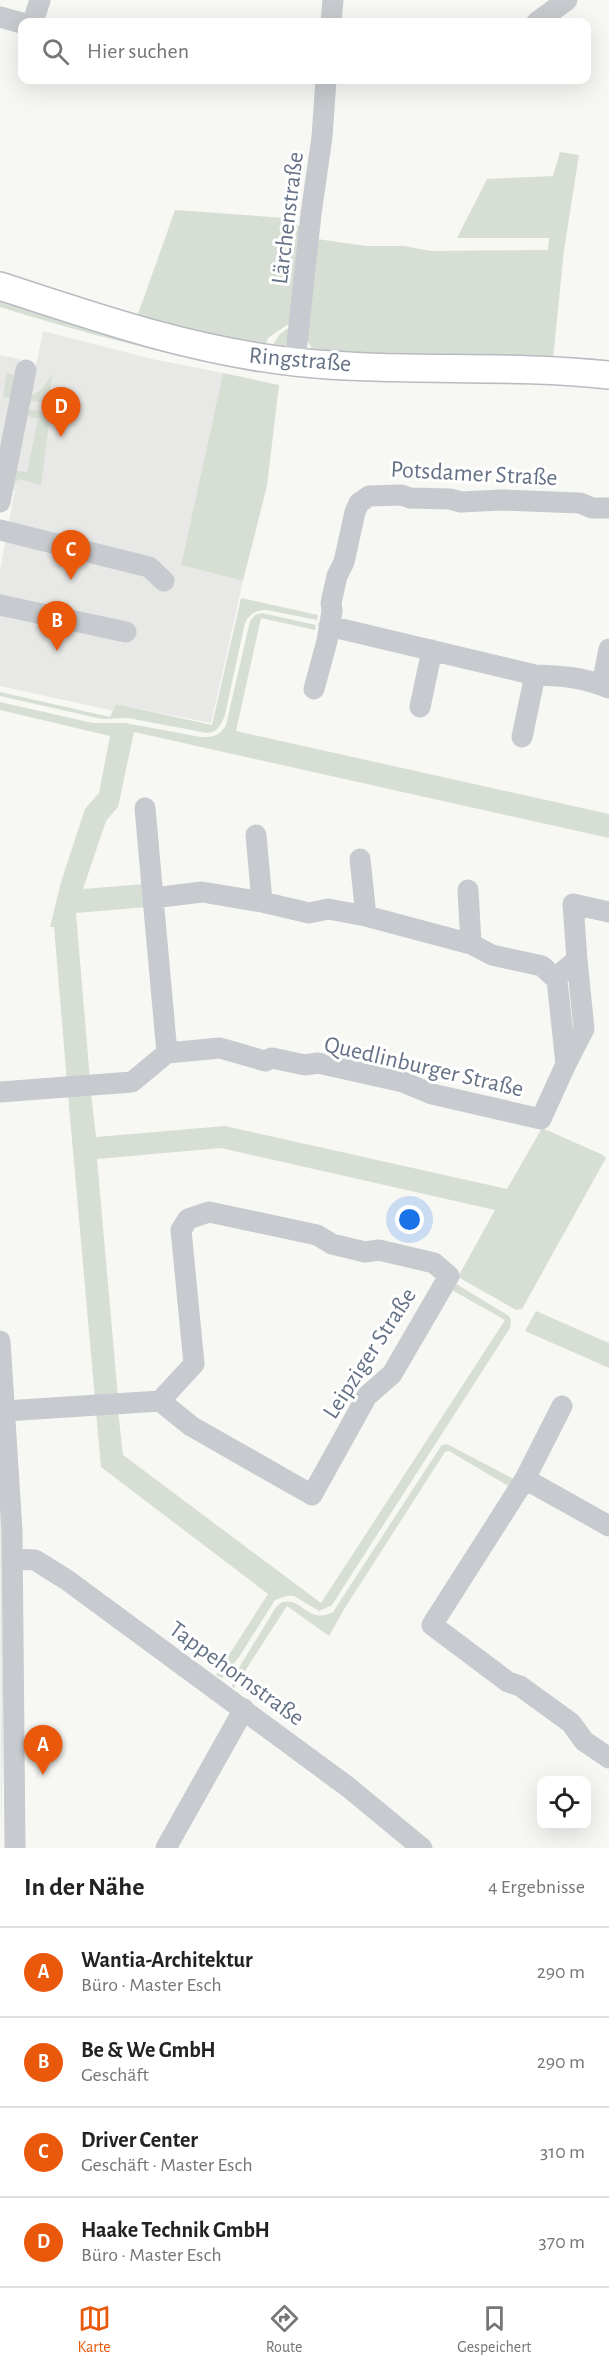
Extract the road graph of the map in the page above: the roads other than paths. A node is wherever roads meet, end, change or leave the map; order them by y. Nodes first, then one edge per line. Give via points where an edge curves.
1 (40, 0) edge
2 (333, 0) edge
3 (567, 0) edge
4 (0, 17) edge
5 (34, 18) edge
6 (331, 18) edge
7 (542, 18) edge
8 (18, 22) edge
9 (326, 84) edge
10 (0, 286) edge
11 (295, 362) junction
12 (26, 370) dead end
13 (609, 375) edge
14 (0, 502) edge
15 (609, 508) edge
16 (0, 530) edge
17 (164, 581) dead end
18 (0, 605) edge
19 (329, 626) junction
20 (126, 632) dead end
21 (609, 649) edge
22 (432, 650) junction
23 (535, 675) junction
24 (605, 687) edge
25 (314, 689) dead end
26 (420, 706) dead end
27 (522, 737) dead end
28 (145, 808) dead end
29 (256, 835) dead end
30 (360, 859) dead end
31 (468, 890) dead end
32 (153, 898) junction
33 (262, 902) junction
34 (609, 912) edge
35 (366, 916) junction
36 (471, 944) junction
37 (578, 960) junction
38 (555, 978) junction
39 (167, 1053) junction
40 (566, 1064) junction
41 (0, 1092) edge
42 (0, 1341) edge
43 (160, 1401) junction
44 (562, 1406) dead end
45 (6, 1411) junction
46 (525, 1479) junction
47 (609, 1526) edge
48 (12, 1559) junction
49 (244, 1709) junction
50 (609, 1758) edge
51 (15, 1848) edge
52 (166, 1848) edge
53 (422, 1848) edge

1 - 5 street
2 - 6 street
3 - 7 street
4 - 8 street
9 - 11 street, Lärchenstraße
10 - 11 main road, Ringstraße via 167,339
11 - 13 main road, Ringstraße via 493,367
12 - 14 street
15 - 19 street, Potsdamer Straße via 580,503 369,496 358,503 355,512 337,576
16 - 17 street via 150,567
18 - 20 street
19 - 22 street
19 - 25 street, Potsdamer Straße
21 - 24 street
22 - 23 street
22 - 26 street
23 - 24 street via 569,676
23 - 27 street
28 - 32 street
29 - 33 street
30 - 35 street
31 - 36 street
32 - 33 street via 202,892
32 - 39 street
33 - 35 street via 309,913 328,909
34 - 37 street, Quedlinburger Straße via 573,904
35 - 36 street
36 - 38 street via 492,955 542,966
37 - 38 street
37 - 40 street, Quedlinburger Straße via 584,1029
38 - 40 street
39 - 40 street, Quedlinburger Straße via 220,1048 265,1061 272,1058 305,1065 318,1063 541,1119
39 - 41 street via 132,1082
42 - 45 street
43 - 43 street, Leipziger Straße via 191,1426 312,1495 367,1396 392,1374 449,1276 434,1263 379,1250 365,1252 332,1244 317,1235 209,1212 189,1218 181,1230 194,1364
43 - 45 street
44 - 46 street
45 - 48 street
46 - 47 street
46 - 50 street via 432,1625 571,1723 584,1741
48 - 49 street, Tappehornstraße via 35,1560 67,1580
48 - 51 street
49 - 52 street
49 - 53 street, Tappehornstraße

